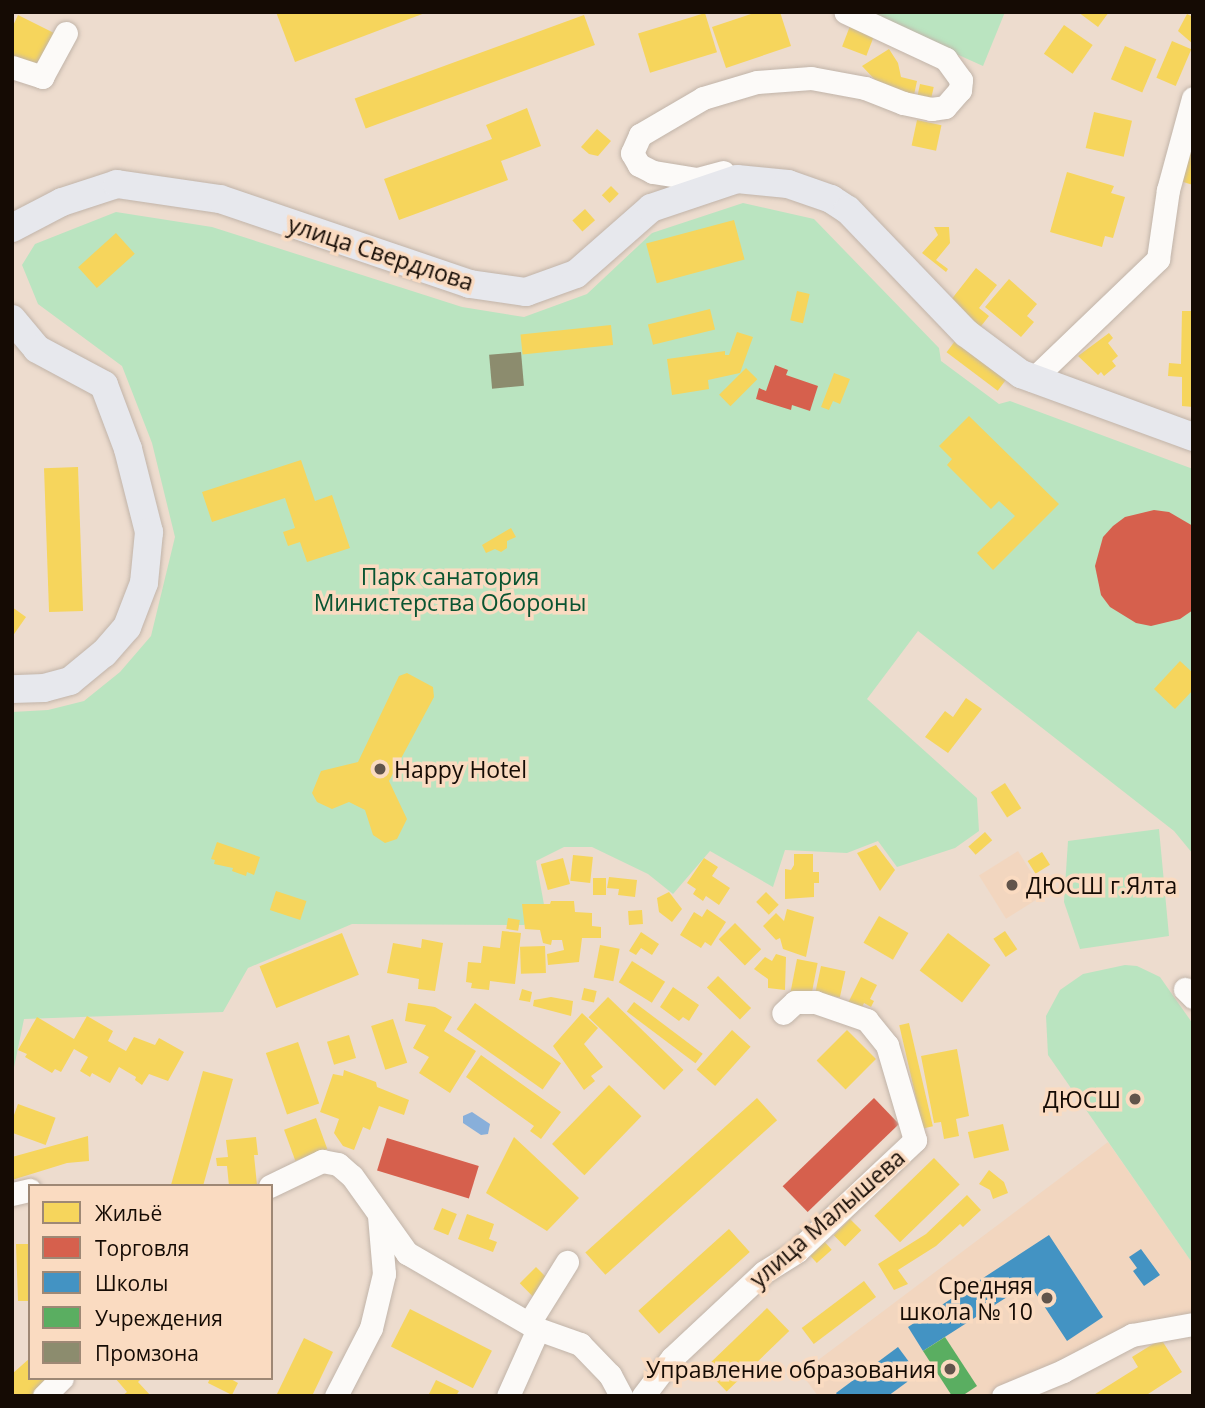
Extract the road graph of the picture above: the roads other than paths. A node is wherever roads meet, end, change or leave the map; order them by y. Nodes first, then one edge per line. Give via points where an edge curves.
1 (845, 12) edge
2 (66, 33) dead end
3 (12, 67) edge
4 (1193, 98) edge
5 (788, 184) junction
6 (12, 228) edge
7 (12, 318) edge
8 (1032, 380) junction
9 (1193, 438) edge
10 (12, 689) edge
11 (783, 1013) dead end
12 (273, 1185) edge
13 (378, 1213) junction
14 (567, 1262) dead end
15 (1193, 1324) edge
16 (533, 1326) junction
17 (60, 1380) edge
18 (44, 1396) edge
19 (335, 1396) edge
20 (509, 1396) edge
21 (621, 1396) edge
22 (643, 1396) edge
23 (1003, 1396) edge

1 - 5 street via 946,59 961,80 960,90 945,107 931,109 865,88 811,78 757,82 704,98 640,135 632,153 639,165 653,172 697,179 743,167 786,175
2 - 3 street via 42,77
4 - 8 street via 1175,158 1158,259
5 - 6 main road, улица Свердлова via 737,179 651,208 576,274 526,292 470,284 220,199 117,184 62,202
5 - 8 main road, улица Свердлова via 848,210 966,333
7 - 10 main road via 37,349 104,385 128,449 149,532 144,583 127,627 70,681
8 - 9 main road, улица Свердлова
11 - 22 street, улица Малышева via 794,1002 815,1002 867,1020 887,1045 915,1140 797,1251 764,1272 673,1358
12 - 13 street via 322,1161 338,1164
13 - 16 street via 407,1253
13 - 19 street via 384,1274 381,1287 371,1328
14 - 16 street
15 - 23 street via 1132,1335
16 - 20 street
16 - 21 street via 580,1344 610,1375
17 - 18 street

